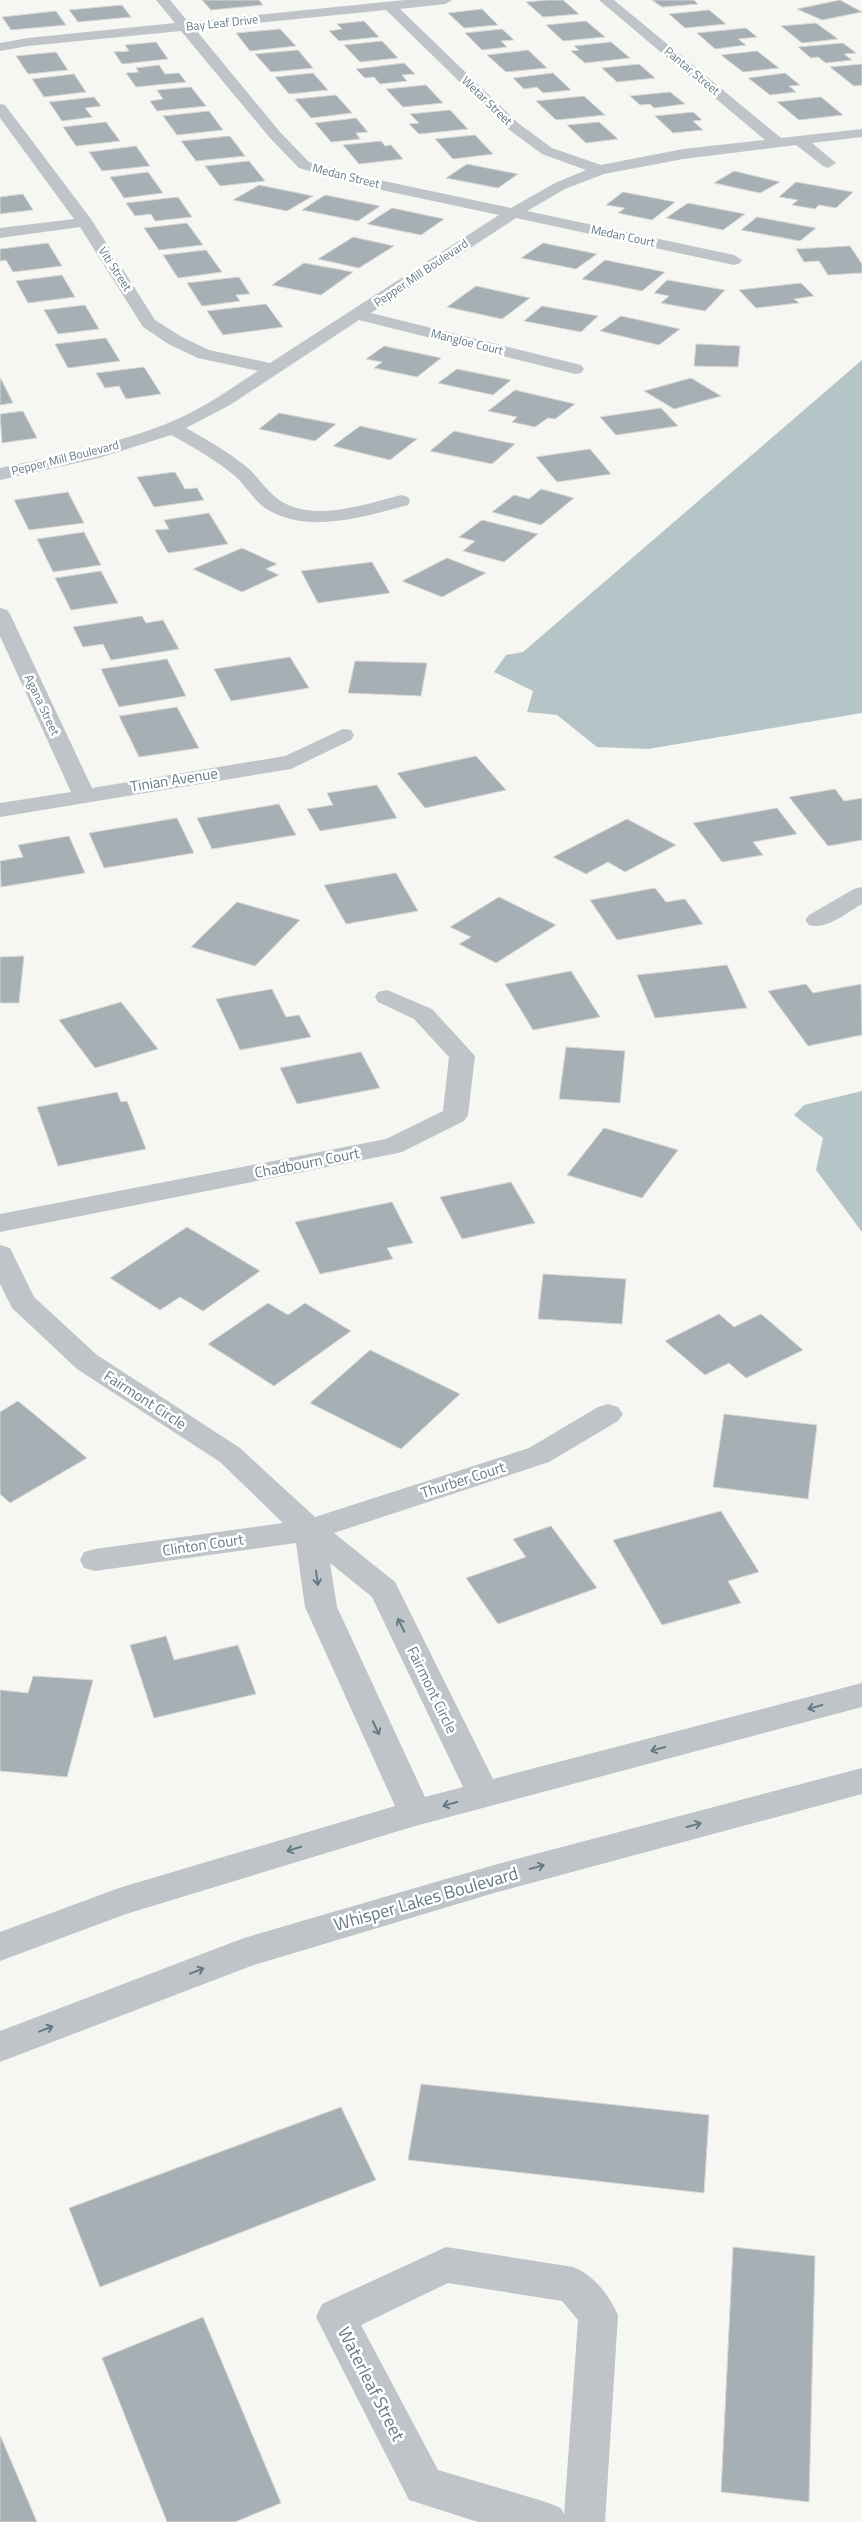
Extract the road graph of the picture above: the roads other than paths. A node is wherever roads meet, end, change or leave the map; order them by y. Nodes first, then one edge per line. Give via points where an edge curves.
1 (163, 0) edge
2 (445, 0) edge
3 (606, 0) edge
4 (390, 6) junction
5 (186, 27) junction
6 (0, 47) edge
7 (0, 108) edge
8 (862, 133) edge
9 (799, 140) junction
10 (778, 142) junction
11 (828, 163) dead end
12 (600, 170) junction
13 (513, 213) junction
14 (85, 222) junction
15 (0, 233) edge
16 (734, 260) dead end
17 (358, 315) junction
18 (575, 369) dead end
19 (272, 370) junction
20 (173, 428) junction
21 (0, 474) edge
22 (401, 501) dead end
23 (0, 614) edge
24 (343, 734) dead end
25 (84, 795) junction
26 (0, 810) edge
27 (862, 894) edge
28 (817, 920) dead end
29 (387, 997) dead end
30 (0, 1223) edge
31 (0, 1254) edge
32 (608, 1414) dead end
33 (310, 1530) junction
34 (95, 1560) dead end
35 (862, 1695) edge
36 (862, 1780) edge
37 (484, 1795) junction
38 (415, 1813) junction
39 (0, 1947) edge
40 (0, 2047) edge
41 (546, 2522) edge
42 (584, 2522) edge

1 - 5 street, Medan Street
2 - 4 street, Bay Leaf Drive
3 - 10 street, Pantar Street
4 - 5 street, Bay Leaf Drive
4 - 12 street, Wetar Street via 512,126 547,151
5 - 6 street, Bay Leaf Drive
5 - 13 street, Medan Street via 275,136 304,165 358,180
7 - 14 street, Viti Street via 15,139
8 - 9 street, Pepper Mill Boulevard
9 - 10 street, Pepper Mill Boulevard
9 - 11 street
10 - 12 street, Pepper Mill Boulevard via 683,154
12 - 13 street, Pepper Mill Boulevard via 560,186
13 - 16 street, Medan Court
13 - 17 street, Pepper Mill Boulevard
14 - 15 street
14 - 19 street, Viti Street via 149,323 204,354
17 - 18 street, Mangloe Court
17 - 19 street, Pepper Mill Boulevard
19 - 20 street, Pepper Mill Boulevard
20 - 21 street, Pepper Mill Boulevard via 92,454
20 - 22 street via 242,473 265,498 282,510 326,516
23 - 25 street, Agana Street
24 - 25 street, Tinian Avenue via 291,762
25 - 26 street, Tinian Avenue
27 - 28 street
29 - 30 street, Chadbourn Court via 423,1014 462,1056 455,1115 393,1146
31 - 33 street, Fairmont Circle via 22,1302 87,1362 230,1455
32 - 33 street, Thurber Court via 539,1456
33 - 34 street, Clinton Court
37 -> 33 street, Fairmont Circle via 384,1590
33 -> 38 street via 321,1607
35 -> 37 street
40 -> 36 street, Whisper Lakes Boulevard via 244,1953 494,1879
37 -> 38 street
38 -> 39 street via 119,1902
41 - 42 street, Waterleaf Street via 424,2486 336,2317 446,2265 573,2285 598,2315

